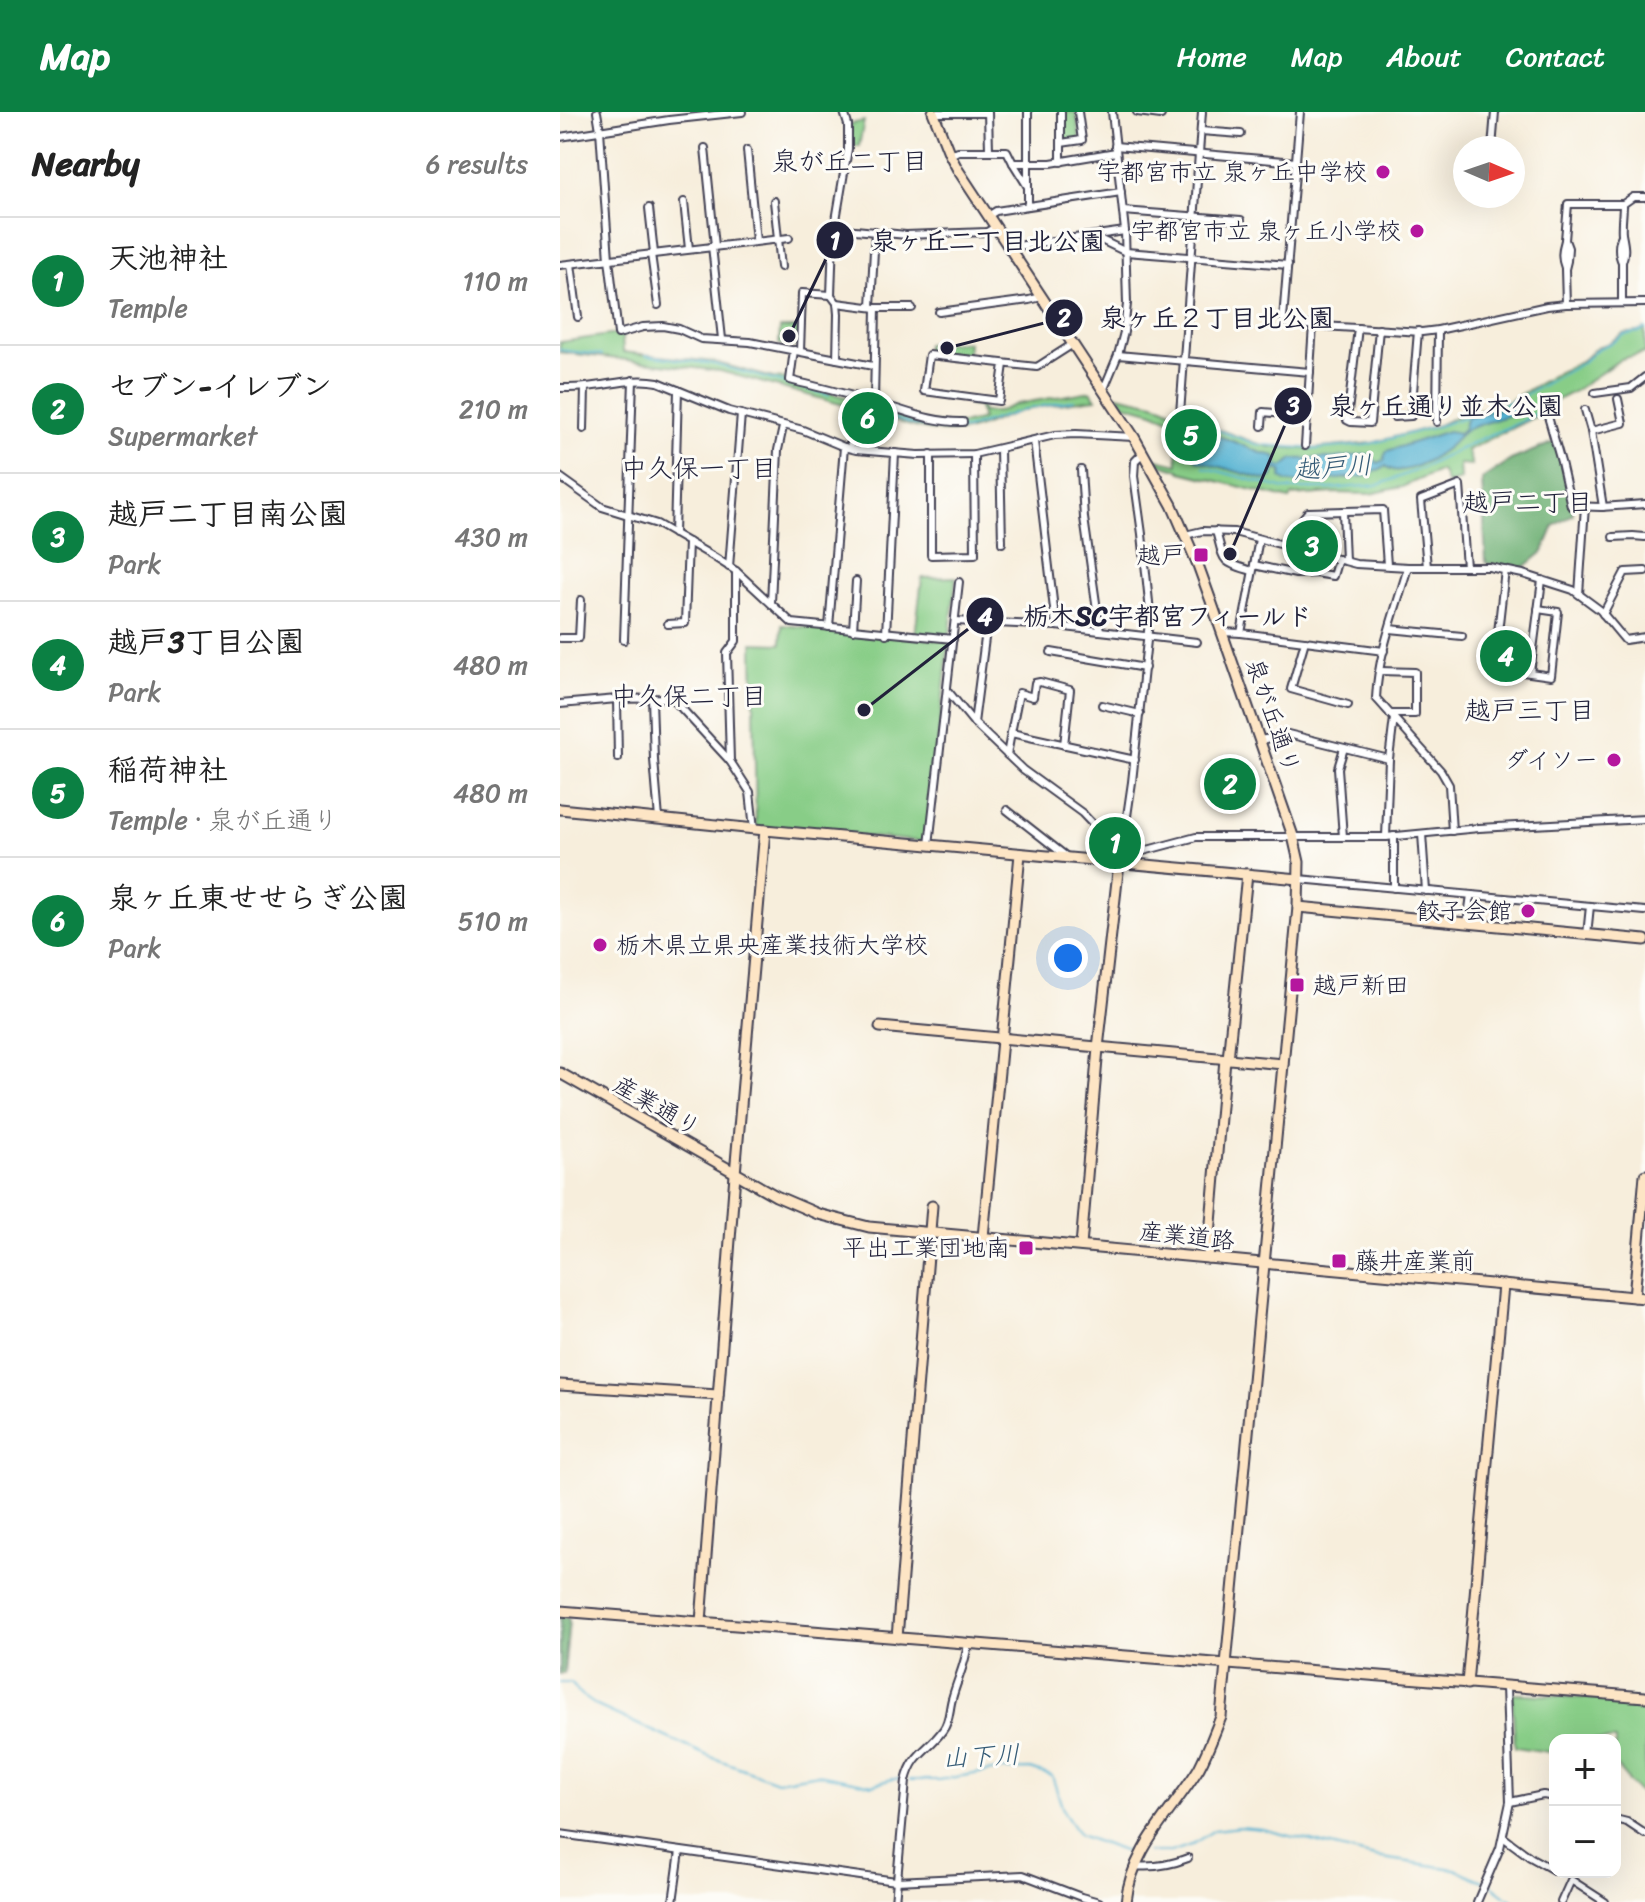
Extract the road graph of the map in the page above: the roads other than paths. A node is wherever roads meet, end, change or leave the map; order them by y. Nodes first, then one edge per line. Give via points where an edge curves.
1 (597, 112) edge
2 (742, 112) edge
3 (844, 112) edge
4 (988, 112) edge
5 (1028, 112) edge
6 (1061, 112) edge
7 (1078, 112) edge
8 (1112, 112) edge
9 (1137, 112) edge
10 (1162, 112) edge
11 (1202, 112) edge
12 (1300, 112) edge
13 (1495, 112) edge
14 (933, 113) edge
15 (692, 115) edge
16 (668, 116) edge
17 (600, 130) junction
18 (1201, 131) junction
19 (1241, 134) dead end
20 (1493, 136) edge
21 (560, 137) edge
22 (1082, 140) junction
23 (1061, 143) junction
24 (705, 148) dead end
25 (1116, 149) junction
26 (747, 150) dead end
27 (989, 150) junction
28 (1199, 154) junction
29 (950, 155) junction
30 (1085, 158) junction
31 (1061, 162) junction
32 (1296, 162) junction
33 (1013, 163) junction
34 (1028, 164) junction
35 (1028, 187) junction
36 (1121, 192) junction
37 (1645, 197) edge
38 (774, 201) dead end
39 (684, 202) dead end
40 (1623, 204) junction
41 (1028, 206) junction
42 (649, 208) dead end
43 (1123, 211) junction
44 (988, 216) junction
45 (1195, 217) junction
46 (1241, 220) dead end
47 (995, 227) junction
48 (835, 228) junction
49 (875, 231) junction
50 (1125, 231) junction
51 (1093, 236) junction
52 (789, 238) dead end
53 (778, 239) junction
54 (756, 241) junction
55 (714, 246) junction
56 (1010, 247) junction
57 (689, 249) junction
58 (1126, 252) junction
59 (653, 254) junction
60 (1192, 258) junction
61 (609, 259) junction
62 (571, 264) junction
63 (560, 265) edge
64 (1288, 265) junction
65 (781, 267) dead end
66 (831, 295) junction
67 (1042, 297) junction
68 (837, 303) junction
69 (1622, 303) junction
70 (1645, 303) edge
71 (1566, 304) junction
72 (658, 305) dead end
73 (873, 308) junction
74 (912, 308) dead end
75 (939, 312) dead end
76 (578, 317) dead end
77 (1313, 325) junction
78 (1358, 328) junction
79 (1379, 329) junction
80 (1438, 330) junction
81 (1418, 331) junction
82 (722, 339) junction
83 (1073, 344) junction
84 (797, 350) junction
85 (1118, 355) junction
86 (837, 359) junction
87 (1184, 361) junction
88 (1004, 364) junction
89 (873, 366) junction
90 (1310, 372) junction
91 (1645, 377) edge
92 (633, 380) junction
93 (560, 388) edge
94 (585, 388) junction
95 (678, 390) junction
96 (1103, 391) junction
97 (1595, 393) dead end
98 (1618, 399) dead end
99 (874, 401) junction
100 (1585, 410) dead end
101 (1547, 413) dead end
102 (741, 414) junction
103 (1180, 414) dead end
104 (858, 415) dead end
105 (1307, 416) junction
106 (1394, 417) dead end
107 (963, 422) dead end
108 (1437, 422) dead end
109 (1262, 426) dead end
110 (783, 427) junction
111 (584, 429) dead end
112 (1591, 431) junction
113 (1134, 437) junction
114 (1034, 441) junction
115 (1305, 446) dead end
116 (847, 448) junction
117 (1000, 449) junction
118 (895, 453) junction
119 (1143, 453) junction
120 (931, 454) junction
121 (974, 454) junction
122 (1081, 470) dead end
123 (560, 477) edge
124 (1645, 504) edge
125 (1585, 506) junction
126 (1603, 507) junction
127 (1343, 511) junction
128 (629, 516) junction
129 (1216, 531) junction
130 (674, 534) junction
131 (1185, 535) junction
132 (1613, 537) dead end
133 (1645, 537) edge
134 (1259, 539) junction
135 (688, 542) junction
136 (1002, 543) dead end
137 (1297, 548) junction
138 (1342, 560) junction
139 (1387, 565) junction
140 (1408, 567) junction
141 (1427, 567) junction
142 (1466, 567) junction
143 (1253, 568) junction
144 (732, 569) junction
145 (1505, 570) junction
146 (1645, 571) edge
147 (1542, 580) junction
148 (856, 581) dead end
149 (959, 582) dead end
150 (1579, 594) junction
151 (581, 600) dead end
152 (771, 603) junction
153 (1538, 609) junction
154 (1603, 614) junction
155 (955, 621) junction
156 (987, 623) junction
157 (668, 624) dead end
158 (1056, 626) junction
159 (829, 627) junction
160 (1390, 629) junction
161 (853, 630) junction
162 (1100, 631) junction
163 (1223, 632) junction
164 (1241, 633) junction
165 (886, 634) junction
166 (1148, 636) junction
167 (1462, 636) dead end
168 (1645, 637) edge
169 (560, 638) edge
170 (953, 639) junction
171 (624, 640) dead end
172 (1305, 641) junction
173 (1197, 642) dead end
174 (1384, 651) junction
175 (1051, 652) dead end
176 (1145, 668) junction
177 (1380, 671) junction
178 (1530, 673) junction
179 (947, 690) junction
180 (652, 698) junction
181 (617, 699) junction
182 (560, 704) edge
183 (1102, 705) dead end
184 (1348, 705) dead end
185 (1140, 714) junction
186 (1392, 716) junction
187 (974, 723) junction
188 (1011, 733) junction
189 (1260, 740) junction
190 (1064, 745) junction
191 (1344, 748) junction
192 (1007, 755) junction
193 (618, 758) dead end
194 (1389, 759) junction
195 (1135, 760) junction
196 (730, 761) junction
197 (560, 809) edge
198 (1007, 810) dead end
199 (659, 819) junction
200 (1645, 819) edge
201 (760, 829) junction
202 (1452, 831) junction
203 (1422, 834) junction
204 (1293, 836) junction
205 (1343, 837) junction
206 (1390, 837) junction
207 (929, 845) junction
208 (1020, 854) junction
209 (1068, 858) junction
210 (1120, 858) junction
211 (1247, 874) junction
212 (1299, 879) junction
213 (1394, 888) junction
214 (1426, 891) junction
215 (1471, 895) junction
216 (1590, 906) junction
217 (1298, 907) junction
218 (1645, 911) edge
219 (1467, 923) junction
220 (1587, 935) junction
221 (1645, 940) edge
222 (880, 1027) dead end
223 (1002, 1038) junction
224 (1098, 1048) junction
225 (1226, 1059) junction
226 (1283, 1064) junction
227 (560, 1073) edge
228 (735, 1174) junction
229 (1645, 1175) edge
230 (932, 1206) dead end
231 (930, 1233) junction
232 (983, 1237) junction
233 (1081, 1246) junction
234 (1208, 1258) junction
235 (1263, 1263) junction
236 (1503, 1285) junction
237 (1634, 1297) junction
238 (1645, 1298) edge
239 (560, 1385) edge
240 (718, 1395) junction
241 (560, 1611) edge
242 (701, 1622) junction
243 (897, 1638) junction
244 (968, 1643) junction
245 (1226, 1665) junction
246 (1467, 1684) junction
247 (1506, 1687) junction
248 (1645, 1697) edge
249 (1549, 1796) edge
250 (1510, 1802) junction
251 (1621, 1820) edge
252 (560, 1834) edge
253 (1645, 1834) edge
254 (1503, 1837) junction
255 (680, 1851) junction
256 (1188, 1858) dead end
257 (1135, 1866) junction
258 (1549, 1867) edge
259 (1568, 1878) edge
260 (1571, 1880) junction
261 (896, 1881) junction
262 (1590, 1892) junction
263 (673, 1902) edge
264 (895, 1902) edge
265 (1099, 1902) edge
266 (1126, 1902) edge
267 (1477, 1902) edge
268 (1561, 1902) edge
269 (1585, 1902) edge
270 (1605, 1902) edge

1 - 17 street
2 - 15 street
3 - 48 street via 848,149
4 - 14 street
4 - 27 street
5 - 34 street
6 - 23 street
7 - 22 street
8 - 25 street
9 - 10 street
11 - 18 street
12 - 32 street
13 - 20 street
14 - 29 street, 泉が丘通り
15 - 16 street
16 - 17 street
17 - 21 street
17 - 61 street
18 - 19 street
18 - 28 street
22 - 23 street
22 - 30 street
23 - 31 street
24 - 55 street
25 - 28 street
25 - 30 street
25 - 36 street
26 - 54 street
27 - 29 street
27 - 33 street via 1007,151
28 - 32 street
28 - 45 street
29 - 44 street, 泉が丘通り
30 - 31 street
31 - 34 street
32 - 64 street
33 - 34 street
33 - 35 street
34 - 35 street
35 - 41 street
36 - 41 street
36 - 43 street
37 - 40 street
38 - 53 street
39 - 57 street
40 - 69 street
40 - 71 street via 1568,204
41 - 44 street
42 - 59 street
43 - 45 street
43 - 50 street
44 - 47 street, 泉が丘通り
45 - 46 street
45 - 60 street
47 - 49 street via 987,232 906,235
47 - 56 street, 泉が丘通り
48 - 49 street
48 - 66 street
49 - 73 street
50 - 51 street
50 - 58 street
51 - 56 street
51 - 58 street
52 - 53 street
53 - 54 street
53 - 65 street
54 - 55 street
55 - 57 street
55 - 82 street
56 - 67 street, 泉が丘通り
57 - 59 street
58 - 60 street
58 - 85 street via 1127,304
59 - 61 street
59 - 72 street
60 - 64 street
60 - 87 street
61 - 62 street
61 - 82 street via 618,334 663,326 701,339
62 - 63 street
62 - 76 street
64 - 77 street via 1283,319
66 - 68 street
66 - 84 street via 802,293
67 - 75 street
67 - 83 street, 泉が丘通り
68 - 73 street
68 - 86 street
69 - 70 street
69 - 71 street
71 - 80 street
73 - 74 street
73 - 89 street
77 - 78 street
77 - 90 street
78 - 79 street
78 - 79 street via 1347,420 1370,423
79 - 81 street
80 - 81 street
80 - 108 street
81 - 106 street via 1411,416
82 - 84 street
83 - 88 street via 1037,367
83 - 96 street, 泉が丘通り
84 - 86 street
84 - 99 street via 790,380
85 - 87 street
85 - 96 street
86 - 89 street
87 - 90 street
87 - 103 street
88 - 88 street via 929,355 924,391 999,401
89 - 99 street
90 - 105 street
91 - 97 street via 1631,388
92 - 94 street
92 - 95 street
92 - 128 street
93 - 94 street
94 - 111 street
95 - 102 street
95 - 130 street
96 - 113 street, 泉が丘通り
98 - 112 street via 1623,423
99 - 107 street via 913,415
100 - 112 street
101 - 125 street via 1571,506
102 - 110 street
102 - 144 street
104 - 116 street
105 - 109 street via 1263,412
105 - 115 street
110 - 116 street
110 - 152 street
112 - 126 street
113 - 114 street via 1076,434
113 - 119 street, 泉が丘通り
114 - 117 street
114 - 158 street
116 - 118 street
116 - 159 street
117 - 121 street
117 - 136 street
118 - 120 street
118 - 165 street
119 - 131 street, 泉が丘通り
119 - 166 street via 1135,461 1134,476 1150,612
120 - 121 street
120 - 121 street via 931,555 975,554
122 - 162 street
123 - 128 street via 602,507
124 - 126 street
125 - 126 street
125 - 150 street
127 - 137 street via 1308,512
127 - 138 street
127 - 139 street via 1383,510
128 - 130 street
128 - 171 street
129 - 131 street
129 - 134 street
129 - 143 street via 1227,563
130 - 135 street
131 - 163 street, 泉が丘通り
132 - 133 street
134 - 137 street
134 - 143 street
135 - 144 street
135 - 157 street via 685,623
137 - 138 street
138 - 139 street
138 - 143 street via 1333,576
139 - 140 street
140 - 141 street
140 - 160 street
141 - 142 street
141 - 142 street via 1421,500 1460,485
142 - 145 street
143 - 164 street
144 - 152 street
144 - 196 street via 736,641 727,653
145 - 147 street
145 - 178 street via 1494,668
146 - 154 street via 1625,572
147 - 150 street
147 - 153 street
148 - 161 street
149 - 155 street
150 - 154 street
151 - 169 street via 579,638
152 - 159 street via 792,623
153 - 178 street
153 - 178 street via 1558,612 1551,676
154 - 168 street via 1625,640
155 - 156 street
155 - 170 street
156 - 158 street
156 - 187 street
158 - 162 street
159 - 161 street
160 - 167 street
160 - 174 street
161 - 165 street
162 - 166 street
163 - 164 street
163 - 189 street, 泉が丘通り
164 - 172 street
165 - 170 street
166 - 173 street
166 - 176 street
170 - 179 street
172 - 174 street
172 - 184 street via 1291,689
174 - 177 street
175 - 176 street
176 - 185 street
177 - 186 street via 1376,698
177 - 186 street via 1415,672 1415,714
179 - 187 street
179 - 207 street
180 - 181 street
180 - 196 street via 672,698
180 - 199 street
181 - 182 street
181 - 193 street
183 - 185 street
185 - 195 street
186 - 194 street
186 - 202 street via 1449,785
187 - 192 street
188 - 190 street
188 - 190 street via 1019,693 1033,697 1035,683 1040,682 1070,690
188 - 192 street
189 - 191 street via 1281,733
189 - 204 street, 泉が丘通り
190 - 195 street
191 - 194 street
191 - 205 street via 1338,768
192 - 210 street via 1082,813
194 - 206 street
195 - 210 street
196 - 201 street via 750,792
197 - 199 street
198 - 209 street
199 - 201 street
200 - 202 street
201 - 207 street
201 - 228 street
202 - 203 street
203 - 206 street
203 - 214 street
204 - 205 street
204 - 210 street via 1196,837
204 - 212 street, 泉が丘通り
205 - 206 street
206 - 213 street
207 - 208 street
208 - 209 street
208 - 223 street
209 - 210 street
210 - 211 street
210 - 224 street
211 - 212 street
211 - 225 street
212 - 213 street
212 - 217 street, 泉が丘通り
213 - 214 street
214 - 215 street
215 - 216 street
215 - 219 street
216 - 218 street
216 - 220 street
217 - 219 street
217 - 226 street, 泉が丘通り
219 - 220 street
220 - 221 street
222 - 223 street
223 - 224 street
223 - 232 street
224 - 225 street
224 - 233 street
225 - 226 street
225 - 234 street
226 - 235 street, 泉が丘通り
227 - 228 street, 産業通り
228 - 231 street, 産業道路 via 818,1214 869,1227
228 - 240 street
229 - 237 street
230 - 231 street
231 - 232 street, 産業道路
231 - 243 street
232 - 233 street, 産業道路
233 - 234 street, 産業道路
234 - 235 street, 産業道路
235 - 236 street, 産業道路
235 - 245 street, 泉が丘通り
236 - 237 street, 産業道路
236 - 246 street
237 - 238 street, 産業道路
239 - 240 street
240 - 242 street
241 - 242 street
242 - 243 street
243 - 244 street
244 - 245 street
244 - 261 street via 947,1724 909,1767
245 - 246 street
245 - 257 street, 泉が丘通り via 1221,1717 1211,1744
246 - 247 street
247 - 248 street
247 - 250 street
249 - 250 street
250 - 254 street
251 - 253 street
252 - 255 street
254 - 258 street
254 - 267 street
255 - 261 street
255 - 263 street
256 - 257 street
257 - 266 street, 泉が丘通り
259 - 260 street
260 - 262 street
260 - 268 street
261 - 264 street
261 - 265 street via 1023,1875
262 - 269 street
262 - 270 street

